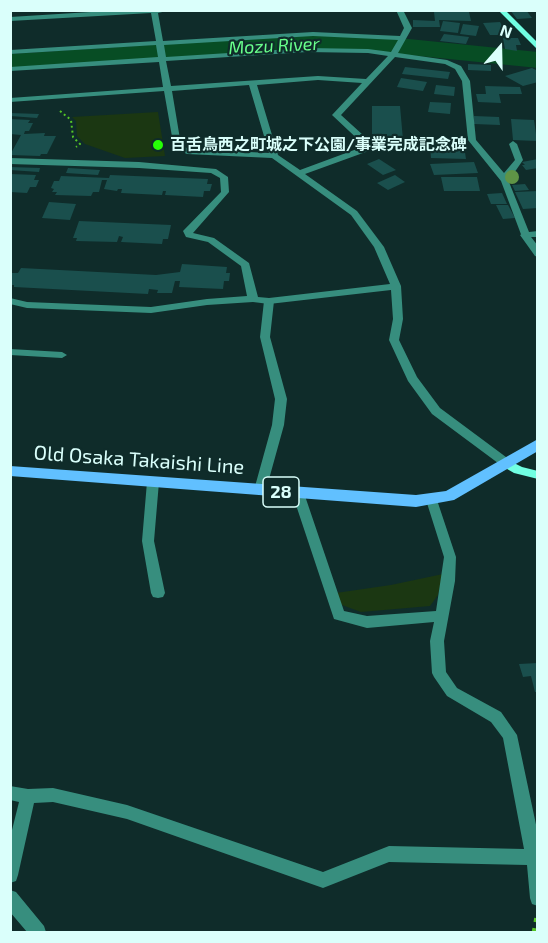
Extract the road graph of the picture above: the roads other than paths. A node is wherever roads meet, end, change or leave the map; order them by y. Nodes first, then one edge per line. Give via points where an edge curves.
1 (168, 10) edge
2 (399, 10) edge
3 (501, 10) edge
4 (154, 11) edge
5 (38, 14) edge
6 (10, 19) edge
7 (358, 24) dead end
8 (362, 35) junction
9 (402, 39) junction
10 (537, 47) edge
11 (159, 51) junction
12 (10, 52) edge
13 (395, 53) junction
14 (10, 69) edge
15 (367, 81) junction
16 (252, 82) junction
17 (167, 89) junction
18 (10, 100) edge
19 (513, 144) dead end
20 (274, 156) junction
21 (10, 161) edge
22 (298, 174) junction
23 (501, 176) junction
24 (537, 234) edge
25 (525, 235) junction
26 (537, 254) edge
27 (396, 286) junction
28 (253, 299) junction
29 (10, 301) edge
30 (269, 301) junction
31 (10, 352) edge
32 (62, 355) dead end
33 (537, 444) edge
34 (506, 463) junction
35 (10, 471) edge
36 (537, 476) edge
37 (153, 482) junction
38 (260, 490) junction
39 (298, 493) junction
40 (432, 500) junction
41 (158, 593) dead end
42 (441, 616) junction
43 (10, 793) edge
44 (28, 796) junction
45 (534, 857) junction
46 (10, 875) edge
47 (10, 898) edge
48 (537, 898) edge
49 (38, 933) edge

1 - 4 street
2 - 9 street via 408,28
3 - 10 main road
4 - 5 street
4 - 11 street
5 - 6 street
7 - 8 street
8 - 9 street
8 - 11 street via 313,34
9 - 13 street
11 - 12 street
11 - 13 street
11 - 14 street
11 - 17 street
13 - 15 street
13 - 23 street via 447,62 462,73 472,140
15 - 16 street via 318,78
15 - 22 street via 336,115 371,147
16 - 17 street
16 - 20 street
17 - 18 street
17 - 20 street via 177,146 187,151
19 - 23 street via 519,160 509,174
20 - 22 street
21 - 28 street via 140,165 213,171 224,177 225,192 190,227 189,235 211,240 246,265
22 - 27 street via 354,213 379,247
23 - 25 street
24 - 25 street
25 - 26 street
27 - 30 street
27 - 34 street via 398,319 394,340 412,378 436,411
28 - 29 street via 151,310
28 - 30 street
30 - 38 street via 265,337 280,399 278,425
31 - 32 street
33 - 34 main road, Old Osaka Takaishi Line / 28
34 - 36 main road
34 - 40 main road, Old Osaka Takaishi Line / 28 via 449,496
35 - 37 main road, Old Osaka Takaishi Line / 28
37 - 38 main road, Old Osaka Takaishi Line / 28
37 - 41 street via 148,541
38 - 39 main road, Old Osaka Takaishi Line / 28
39 - 40 main road, Old Osaka Takaishi Line / 28
39 - 42 street via 339,615 367,622
40 - 42 street via 450,557
42 - 45 street via 437,641 439,673 452,692 496,717 510,735
43 - 44 street
44 - 45 street via 53,795 127,812 323,880 389,854
44 - 46 street
45 - 48 street
47 - 49 street

